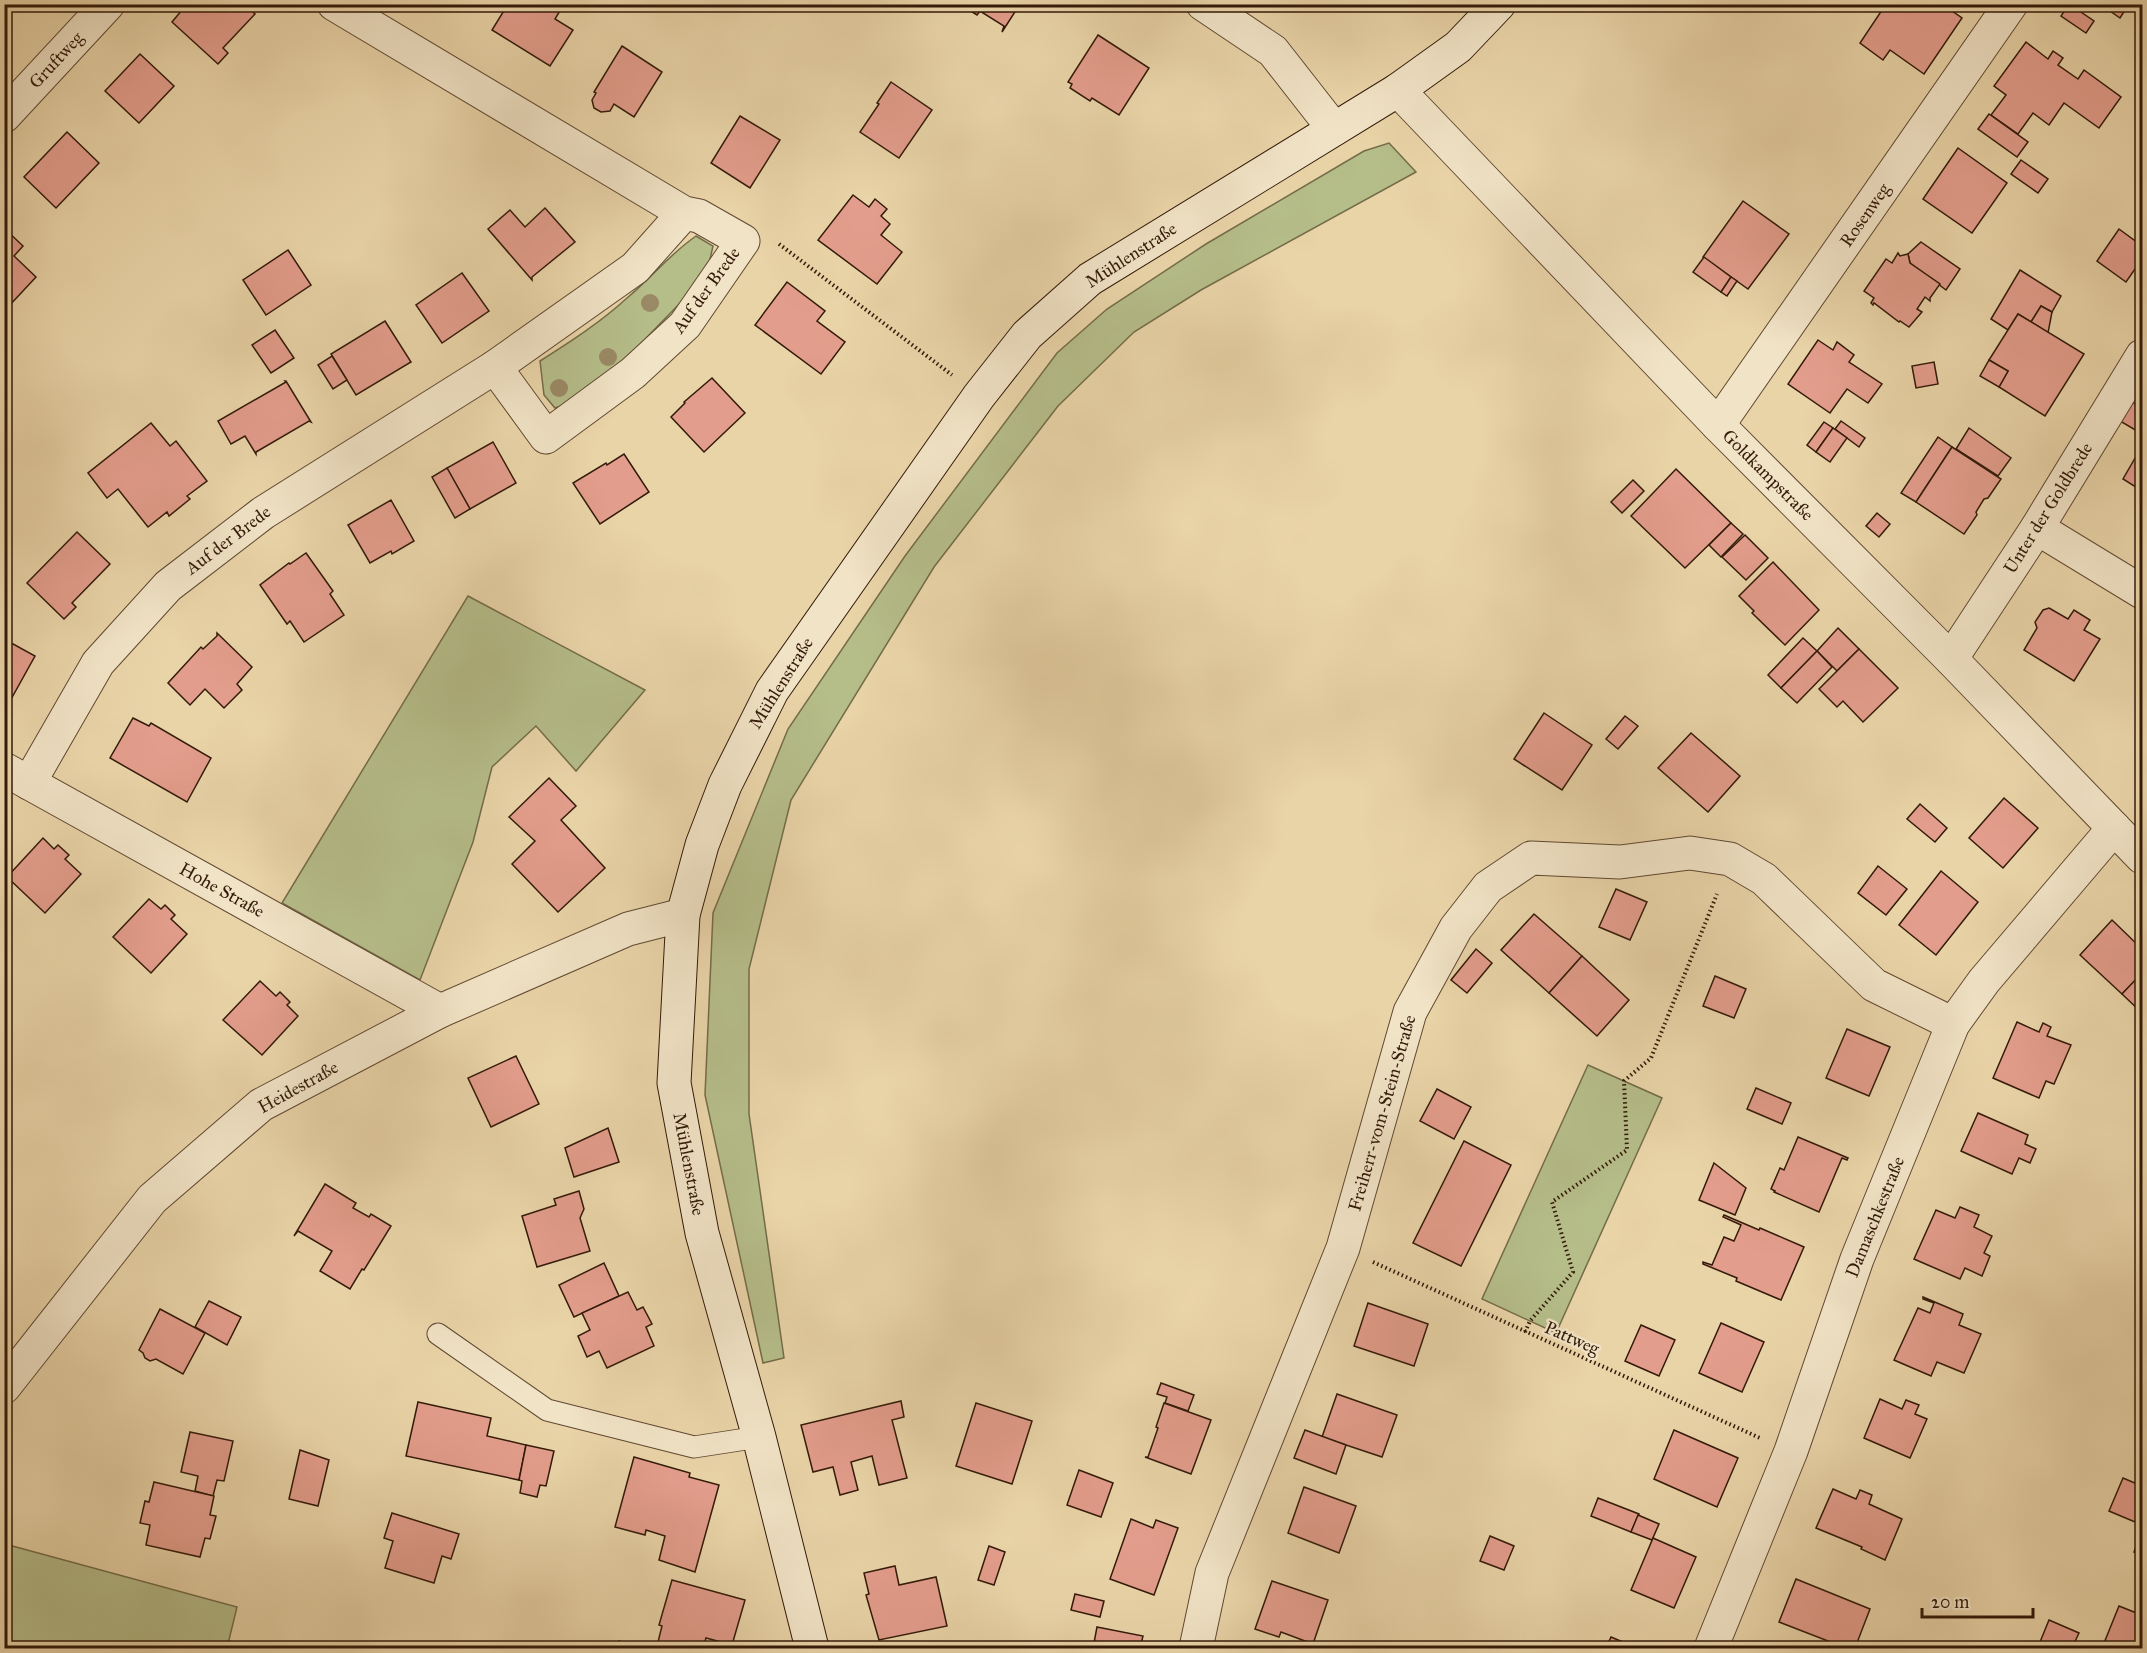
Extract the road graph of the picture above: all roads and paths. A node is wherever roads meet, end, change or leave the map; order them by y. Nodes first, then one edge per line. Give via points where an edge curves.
1 (108, 4) edge
2 (334, 4) edge
3 (1203, 4) edge
4 (1498, 4) edge
5 (2011, 4) edge
6 (1398, 90) junction
7 (4, 116) edge
8 (1334, 129) junction
9 (684, 213) junction
10 (742, 241) junction
11 (2142, 356) edge
12 (495, 367) junction
13 (979, 396) junction
14 (1718, 425) junction
15 (2037, 528) junction
16 (2142, 592) edge
17 (1951, 659) junction
18 (17, 776) edge
19 (2114, 828) junction
20 (2142, 856) edge
21 (1730, 859) junction
22 (683, 915) junction
23 (440, 1011) junction
24 (1953, 1024) junction
25 (1343, 1248) junction
26 (1525, 1332) junction
27 (438, 1334) dead end
28 (4, 1387) edge
29 (759, 1437) junction
30 (1791, 1451) junction
31 (812, 1648) edge
32 (1196, 1648) edge
33 (1711, 1648) edge

1 - 7 street, Gruftweg
2 - 9 street, Auf der Brede
3 - 8 street via 1273,51
4 - 6 street, Mühlenstraße via 1458,47
5 - 14 street, Rosenweg
6 - 8 street, Mühlenstraße
6 - 14 street, Goldkampstraße
8 - 13 street, Mühlenstraße via 1090,279 1027,335
9 - 10 street, Auf der Brede via 699,216
9 - 12 street, Auf der Brede via 635,268
10 - 12 street, Auf der Brede via 685,325 633,374 546,437
10 - 13 path via 774,240
11 - 15 street, Unter der Goldbrede
12 - 18 street, Auf der Brede via 263,513 168,586 98,663
13 - 22 street, Mühlenstraße via 772,691 725,785 702,845
14 - 17 street, Goldkampstraße
15 - 16 street
15 - 17 street, Unter der Goldbrede
17 - 19 street, Goldkampstraße
18 - 23 street, Hohe Straße
19 - 20 street, Goldkampstraße
19 - 24 street, Damaschkestraße via 1984,981
21 - 24 street, Freiherr-vom-Stein-Straße via 1764,879 1874,985
21 - 25 street, Freiherr-vom-Stein-Straße via 1690,853 1620,862 1531,858 1488,887 1456,928 1410,1012
21 - 26 path via 1651,1058 1624,1081 1627,1150 1552,1202 1573,1272
22 - 23 street, Heidestraße via 628,929
22 - 29 street, Mühlenstraße via 674,1083 702,1233
23 - 28 street, Heidestraße via 261,1105 152,1199
24 - 30 street, Damaschkestraße via 1857,1259
25 - 26 path, Pattweg
25 - 32 street, Freiherr-vom-Stein-Straße via 1212,1573
26 - 30 path, Pattweg
27 - 29 lane via 547,1410 694,1447
29 - 31 street, Mühlenstraße
30 - 33 street, Damaschkestraße

